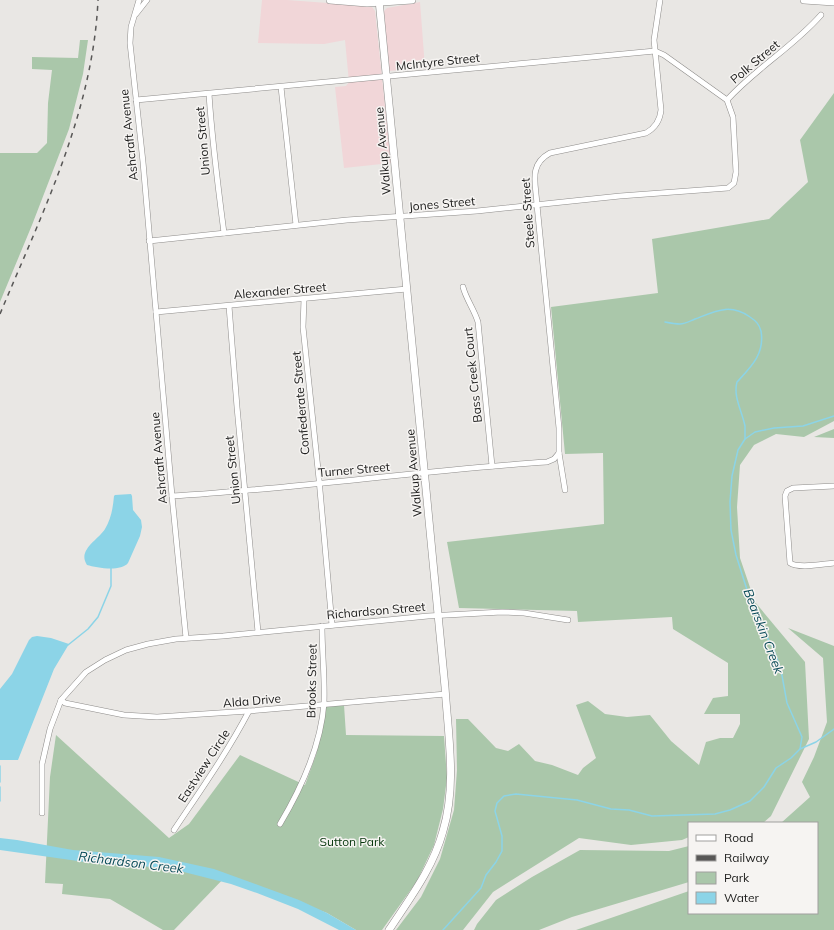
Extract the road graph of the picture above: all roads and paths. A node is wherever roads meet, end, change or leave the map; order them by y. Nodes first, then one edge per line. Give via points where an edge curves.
1 (139, 0) edge
2 (147, 0) edge
3 (330, 0) edge
4 (412, 0) edge
5 (660, 0) edge
6 (804, 0) edge
7 (379, 1) edge
8 (834, 2) edge
9 (821, 15) dead end
10 (134, 16) junction
11 (655, 51) junction
12 (387, 77) junction
13 (281, 87) junction
14 (209, 94) junction
15 (136, 100) junction
16 (727, 100) junction
17 (734, 183) joint
18 (537, 205) junction
19 (400, 217) junction
20 (296, 225) junction
21 (224, 233) junction
22 (149, 241) junction
23 (463, 287) dead end
24 (407, 289) junction
25 (304, 299) junction
26 (229, 306) junction
27 (156, 312) junction
28 (559, 453) junction
29 (492, 466) junction
30 (424, 474) junction
31 (319, 484) junction
32 (834, 486) edge
33 (246, 490) junction
34 (564, 490) dead end
35 (172, 496) junction
36 (834, 563) edge
37 (438, 616) junction
38 (568, 620) dead end
39 (332, 625) junction
40 (322, 626) junction
41 (258, 632) junction
42 (186, 638) junction
43 (446, 694) junction
44 (61, 700) junction
45 (324, 704) junction
46 (249, 711) junction
47 (42, 813) dead end
48 (280, 824) dead end
49 (174, 830) dead end
50 (389, 930) edge

1 - 10 street, Ashcraft Avenue
2 - 10 street, Ashcraft Avenue
3 - 7 street via 367,3
4 - 7 street
5 - 11 street, Steele Street via 654,40
6 - 8 street
7 - 12 street, Walkup Avenue
9 - 16 street, Polk Street
10 - 15 street, Ashcraft Avenue via 130,43
11 - 12 street, McIntyre Street
11 - 16 street
11 - 18 street, Steele Street via 661,110 656,124 646,132 544,156 535,170
12 - 13 street, McIntyre Street
12 - 19 street, Walkup Avenue
13 - 14 street, McIntyre Street
13 - 20 street
14 - 15 street, McIntyre Street
14 - 21 street, Union Street
15 - 22 street, Ashcraft Avenue
16 - 17 street, Polk Street via 732,117 736,172
17 - 18 street, Jones Street via 728,188
18 - 19 street, Jones Street
18 - 28 street, Steele Street
19 - 20 street, Jones Street
19 - 24 street, Walkup Avenue
20 - 21 street, Jones Street
21 - 22 street, Jones Street
22 - 27 street, Ashcraft Avenue
23 - 29 street, Bass Creek Court via 478,322
24 - 25 street, Alexander Street
24 - 30 street, Walkup Avenue
25 - 26 street, Alexander Street
25 - 31 street, Confederate Street via 303,327
26 - 27 street, Alexander Street
26 - 33 street, Union Street
27 - 35 street, Ashcraft Avenue
28 - 29 street, Turner Street via 547,462
28 - 34 street, Steele Street
29 - 30 street, Turner Street
30 - 31 street, Turner Street
30 - 37 street, Walkup Avenue
31 - 33 street, Turner Street
31 - 39 street, Confederate Street
32 - 36 street via 793,488 787,491 785,496 790,563 793,566 800,566
33 - 35 street, Turner Street
33 - 41 street, Union Street
35 - 42 street, Ashcraft Avenue
37 - 38 street, Richardson Street via 524,613
37 - 39 street, Richardson Street
37 - 43 street, Walkup Avenue
39 - 40 street, Richardson Street
40 - 41 street, Richardson Street
40 - 45 street, Brooks Street
41 - 42 street, Richardson Street
42 - 44 street via 148,644 126,650 105,660 86,672
43 - 45 street, Alda Drive
43 - 50 street, Walkup Avenue via 450,791 444,830 419,886
44 - 46 street, Alda Drive via 65,703 139,717
44 - 47 street via 50,729 42,764
45 - 46 street, Alda Drive
45 - 48 street, Brooks Street via 315,752
46 - 49 street, Eastview Circle via 215,769

